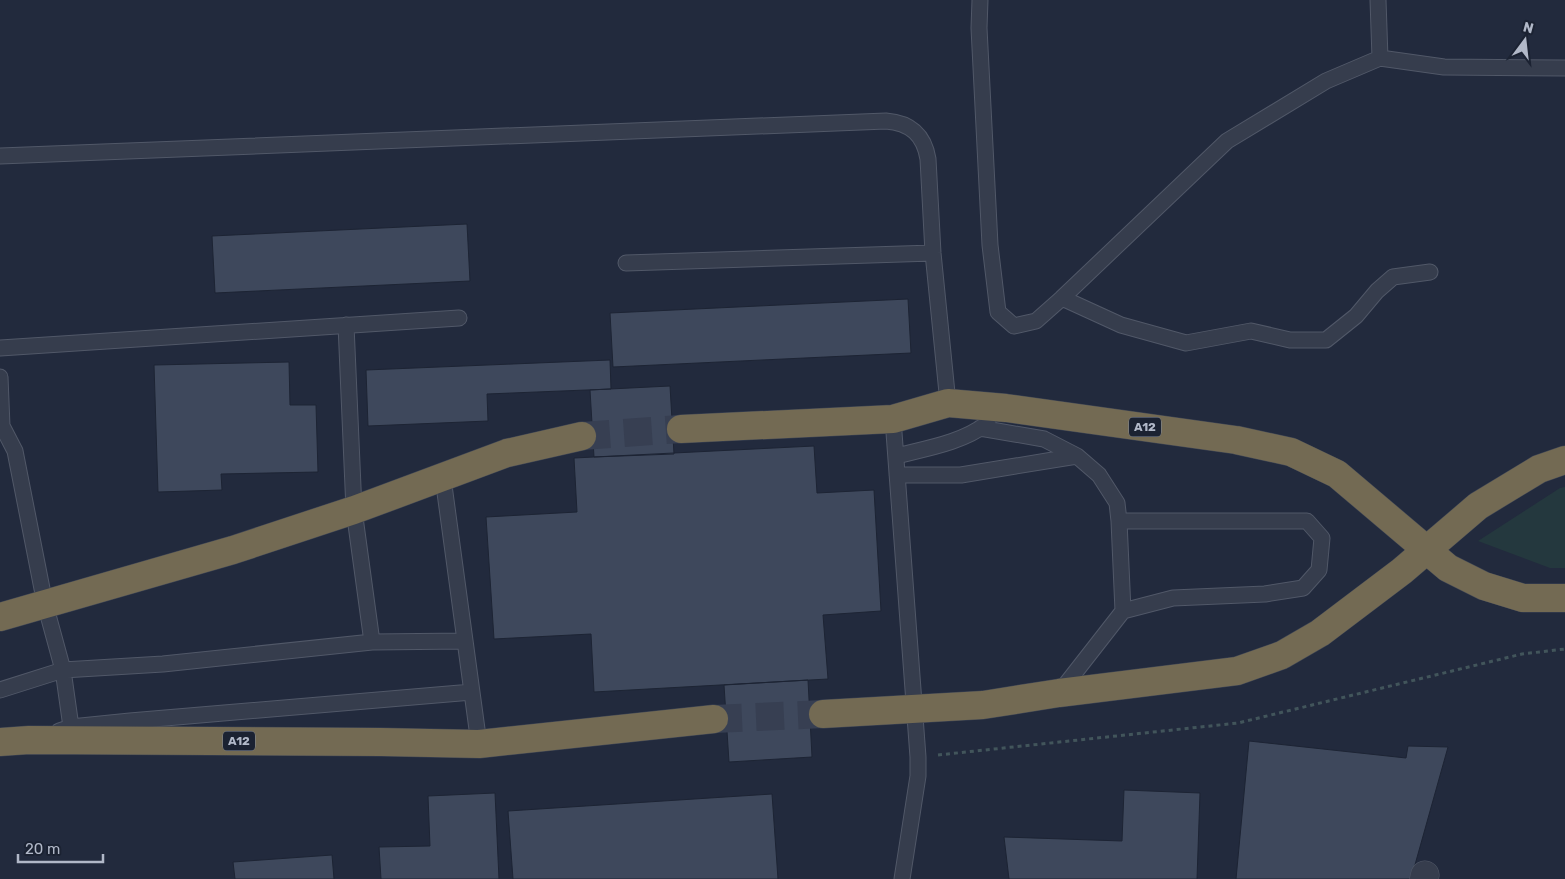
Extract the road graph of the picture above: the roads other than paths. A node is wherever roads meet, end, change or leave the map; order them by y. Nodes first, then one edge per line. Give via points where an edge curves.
1 (980, 0) edge
2 (1378, 0) edge
3 (1380, 58) junction
4 (1565, 68) edge
5 (0, 156) edge
6 (933, 253) junction
7 (626, 263) dead end
8 (1430, 272) dead end
9 (1062, 298) junction
10 (460, 318) dead end
11 (346, 325) junction
12 (0, 348) edge
13 (0, 377) edge
14 (948, 402) junction
15 (1006, 408) junction
16 (893, 419) junction
17 (1, 426) edge
18 (980, 428) junction
19 (681, 429) tunnel mouth
20 (582, 436) tunnel mouth
21 (896, 456) junction
22 (1077, 456) junction
23 (1565, 460) edge
24 (897, 475) junction
25 (443, 478) junction
26 (354, 510) junction
27 (1119, 521) junction
28 (1426, 550) junction
29 (1565, 598) edge
30 (45, 604) junction
31 (1123, 611) junction
32 (0, 617) edge
33 (465, 641) junction
34 (372, 642) junction
35 (63, 670) junction
36 (0, 690) edge
37 (472, 692) junction
38 (1059, 693) junction
39 (914, 710) junction
40 (823, 714) tunnel mouth
41 (714, 719) tunnel mouth
42 (71, 727) junction
43 (29, 740) junction
44 (0, 742) edge
45 (479, 744) junction
46 (902, 879) edge

1 - 9 lane via 990,245 998,312 1014,326 1036,321
2 - 3 lane
3 - 4 lane via 1444,67
3 - 9 lane via 1326,81 1227,141
5 - 6 lane via 899,122 920,136 926,147
6 - 7 lane
6 - 14 lane
8 - 9 lane via 1393,277 1356,316 1326,340 1290,340 1252,331 1186,343 1121,325
10 - 11 lane
11 - 12 lane
11 - 26 lane
13 - 17 lane
14 - 15 highway, A12
14 - 16 highway, A12
15 - 18 lane
15 - 28 highway, A12 via 1236,440 1291,452 1337,474
16 - 19 highway, A12
16 - 21 lane
17 - 30 lane via 15,451
18 - 21 lane via 955,441
18 - 22 lane via 1044,439
20 - 25 highway via 507,453
21 - 24 lane
22 - 24 lane via 961,474
22 - 27 lane via 1099,475 1116,504
23 - 28 highway via 1539,469 1478,506
24 - 39 lane
25 - 26 highway
25 - 33 lane
26 - 30 highway via 233,550
26 - 34 lane
27 - 31 lane
27 - 31 lane via 1306,521 1322,538 1319,570 1303,588 1265,594 1173,598
28 - 29 highway, A12 via 1448,568 1484,586 1523,598
28 - 38 highway via 1320,633 1282,654 1237,670
30 - 32 highway
30 - 35 lane
31 - 38 lane
33 - 34 lane
33 - 37 lane
34 - 35 lane via 162,664
35 - 36 lane
35 - 42 lane
37 - 42 lane
37 - 45 lane
38 - 39 highway via 983,705
39 - 40 highway
39 - 46 lane via 918,776
41 - 45 highway, A12
42 - 43 lane
43 - 44 highway, A12
43 - 45 highway, A12

